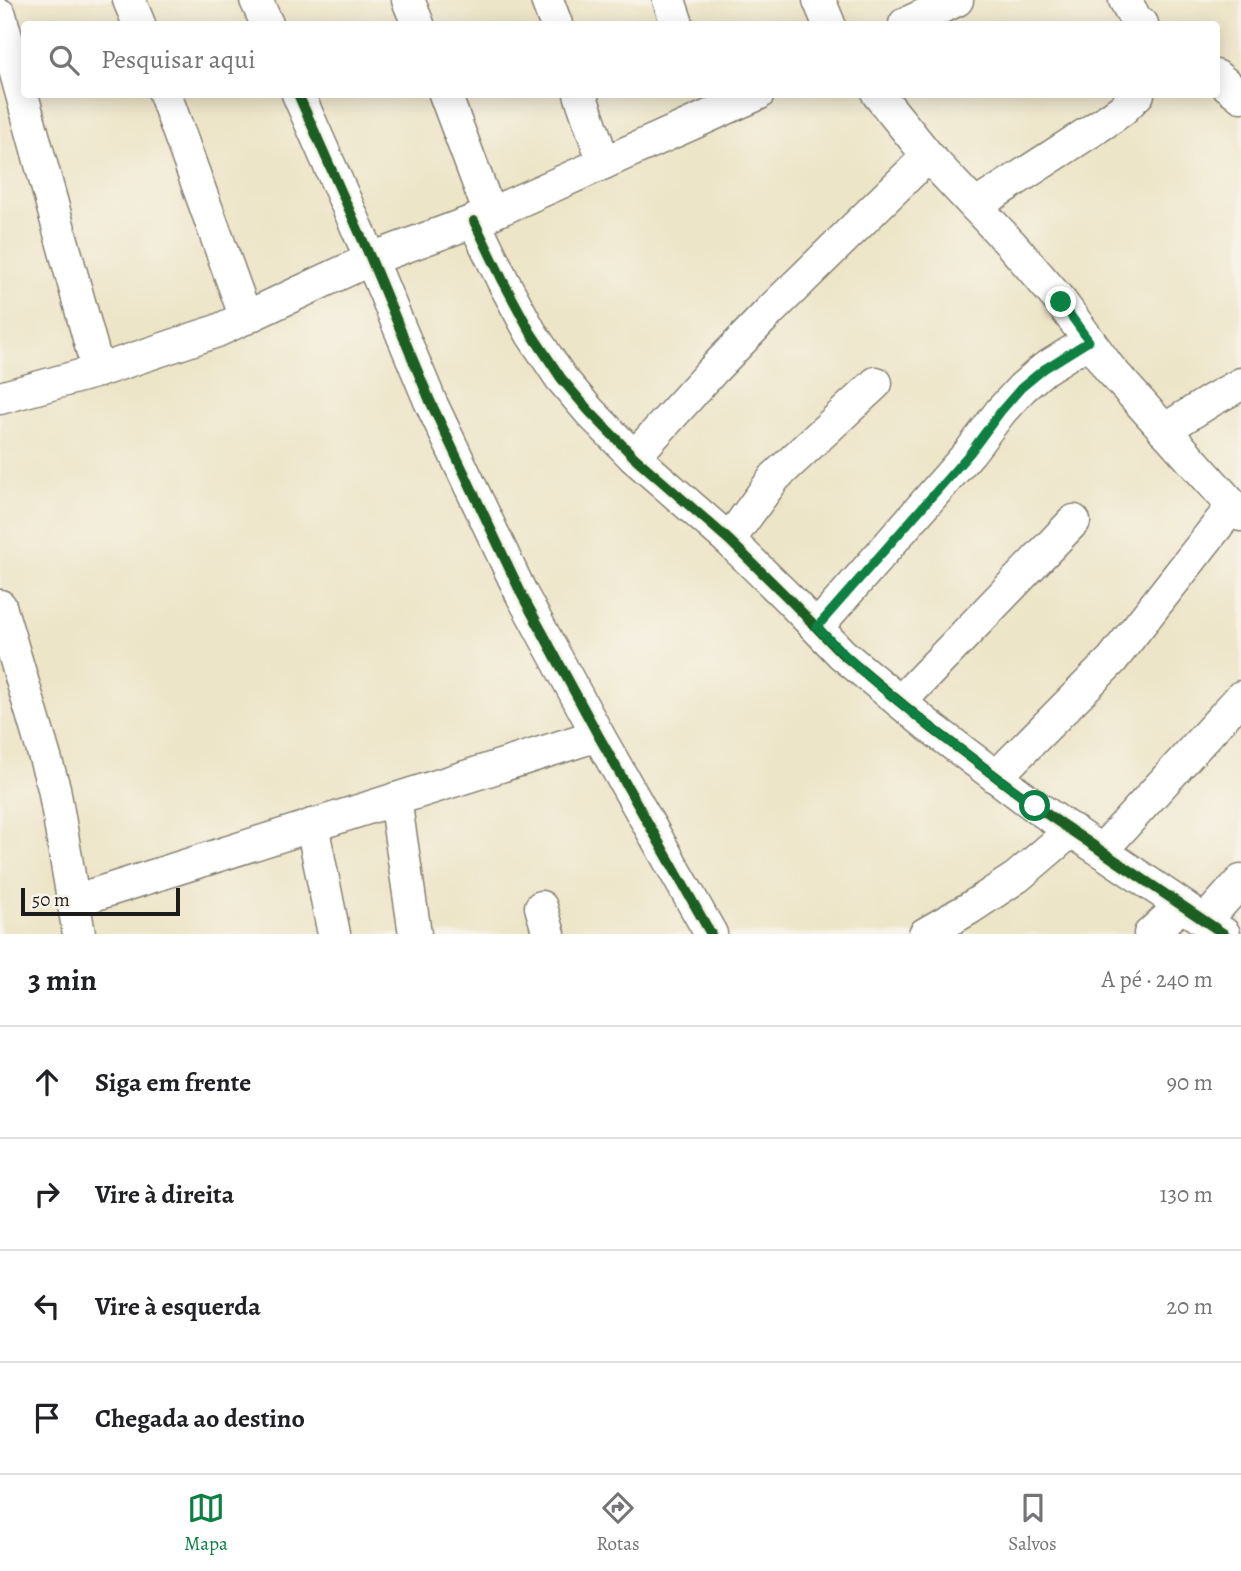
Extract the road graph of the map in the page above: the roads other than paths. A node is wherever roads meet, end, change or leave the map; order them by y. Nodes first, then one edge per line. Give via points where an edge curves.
1 (129, 0) edge
2 (256, 0) edge
3 (408, 0) edge
4 (547, 0) edge
5 (669, 0) edge
6 (819, 0) edge
7 (1125, 0) edge
8 (950, 2) edge
9 (0, 15) edge
10 (138, 21) edge
11 (266, 21) edge
12 (417, 21) edge
13 (555, 21) edge
14 (676, 21) edge
15 (828, 21) edge
16 (911, 21) edge
17 (1138, 21) edge
18 (1220, 79) edge
19 (21, 91) edge
20 (1241, 96) edge
21 (23, 98) edge
22 (166, 98) edge
23 (300, 98) edge
24 (446, 98) edge
25 (581, 98) edge
26 (740, 98) edge
27 (881, 98) edge
28 (1134, 98) edge
29 (708, 105) edge
30 (928, 156) junction
31 (604, 163) junction
32 (975, 206) junction
33 (482, 217) junction
34 (372, 260) junction
35 (246, 318) junction
36 (1089, 341) junction
37 (98, 371) junction
38 (876, 383) dead end
39 (1241, 384) edge
40 (0, 398) edge
41 (1164, 430) junction
42 (634, 457) junction
43 (1236, 511) edge
44 (1074, 521) dead end
45 (729, 540) junction
46 (0, 606) edge
47 (817, 627) junction
48 (1241, 697) edge
49 (900, 702) junction
50 (598, 735) junction
51 (996, 777) junction
52 (395, 799) junction
53 (313, 825) junction
54 (1072, 830) junction
55 (1102, 850) junction
56 (1241, 881) edge
57 (74, 901) junction
58 (1203, 920) edge
59 (79, 934) edge
60 (334, 934) edge
61 (415, 934) edge
62 (711, 934) edge
63 (925, 934) edge
64 (1150, 934) edge

1 - 10 street
2 - 11 street
3 - 12 street
4 - 13 street
5 - 14 street
6 - 15 street
7 - 17 street
8 - 16 street
9 - 19 street
18 - 20 street
21 - 37 street
22 - 35 street
23 - 34 street
24 - 33 street
25 - 31 street
26 - 29 street
27 - 30 street
28 - 32 street via 1105,122
29 - 31 street
30 - 32 street
30 - 42 street via 771,310
31 - 33 street
32 - 36 street via 1061,302
33 - 34 street
33 - 42 street via 503,281 531,333 589,411
34 - 35 street
34 - 50 street via 430,401 516,583
35 - 37 street
36 - 41 street
36 - 47 street via 1021,388
37 - 40 street
38 - 45 street via 775,477
39 - 41 street
41 - 43 street
42 - 45 street
43 - 51 street via 1112,660
44 - 49 street
45 - 47 street
46 - 57 street via 54,788
47 - 49 street
48 - 55 street
49 - 51 street
50 - 52 street
50 - 62 street
51 - 54 street
52 - 53 street
52 - 61 street
53 - 57 street
53 - 60 street
54 - 55 street
54 - 63 street via 1017,877
55 - 58 street
56 - 58 street
57 - 59 street
58 - 64 street

